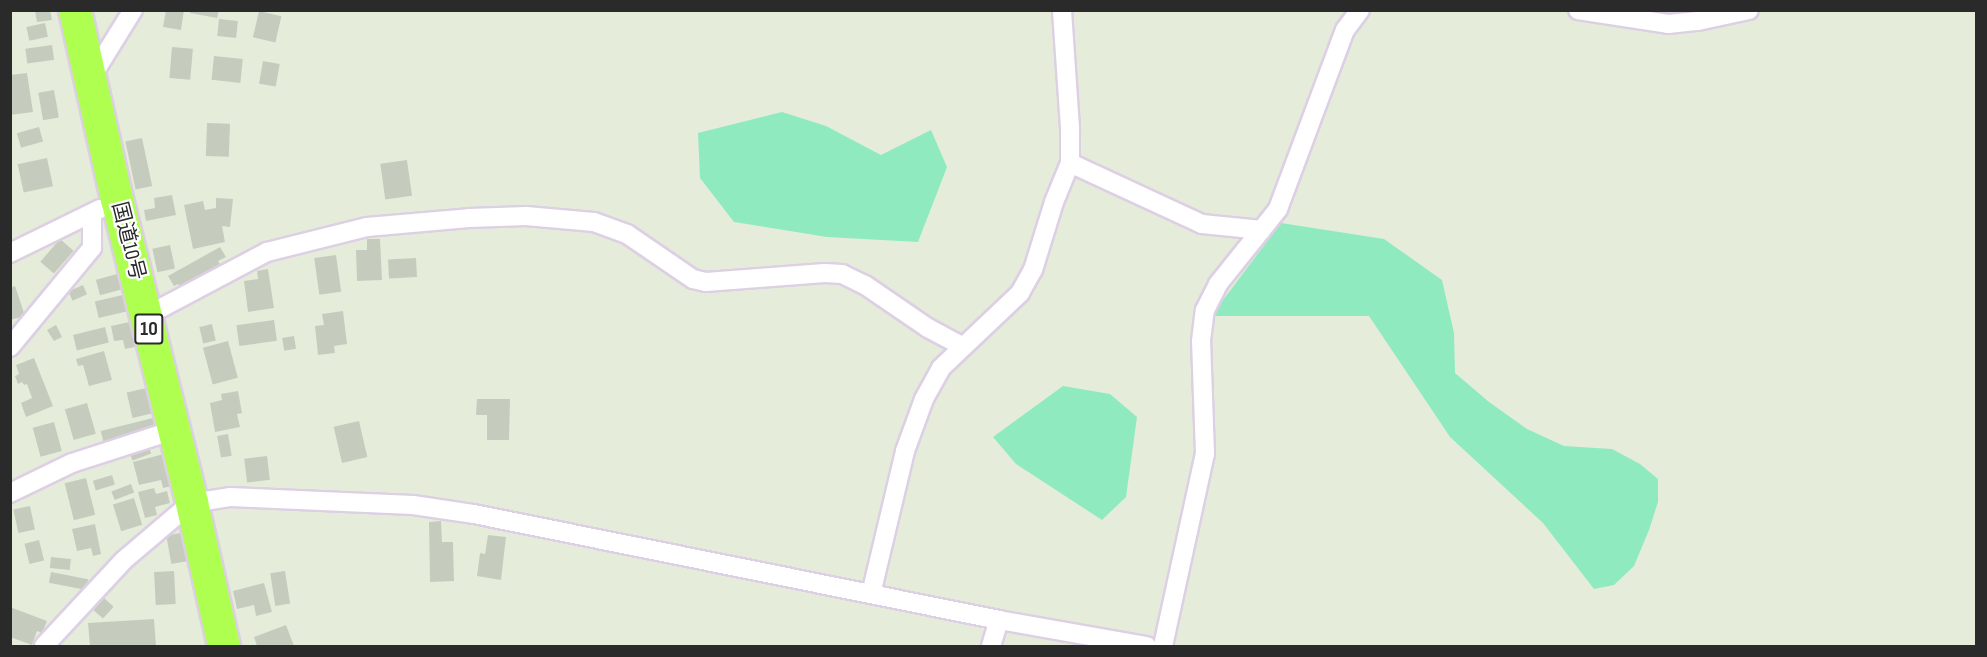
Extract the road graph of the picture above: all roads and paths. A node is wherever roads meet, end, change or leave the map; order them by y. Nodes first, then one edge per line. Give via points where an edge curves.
1 (75, 10) edge
2 (134, 10) edge
3 (1062, 10) edge
4 (1360, 10) edge
5 (1578, 10) edge
6 (1749, 10) edge
7 (92, 76) junction
8 (1070, 163) junction
9 (104, 207) junction
10 (1262, 230) junction
11 (10, 253) edge
12 (146, 316) junction
13 (962, 346) junction
14 (10, 347) edge
15 (174, 430) junction
16 (10, 493) edge
17 (192, 503) junction
18 (871, 594) junction
19 (999, 620) junction
20 (1070, 640) edge
21 (44, 646) edge
22 (224, 646) edge
23 (991, 646) edge
24 (1148, 646) edge
25 (1163, 646) edge

1 - 7 highway, 国道10号 / 10
2 - 7 street
3 - 8 street
4 - 10 street via 1345,30 1278,209
5 - 6 street via 1668,24
7 - 9 highway, 国道10号 / 10
8 - 10 street via 1187,219
8 - 13 street via 1033,270 1020,293
9 - 11 street
9 - 12 highway, 国道10号 / 10
9 - 14 street via 92,248
10 - 25 street via 1218,284 1205,309 1201,341 1205,454
12 - 13 street via 267,252 367,227 526,216 594,222 627,234 685,274 706,282 842,274
12 - 15 highway, 国道10号 / 10
13 - 18 street via 941,368 912,426
15 - 16 street via 72,463
15 - 17 highway, 国道10号 / 10
17 - 18 street via 230,497 412,505
17 - 21 street via 124,560
17 - 22 highway, 国道10号 / 10
18 - 19 street
19 - 20 street
19 - 23 street
20 - 24 street

